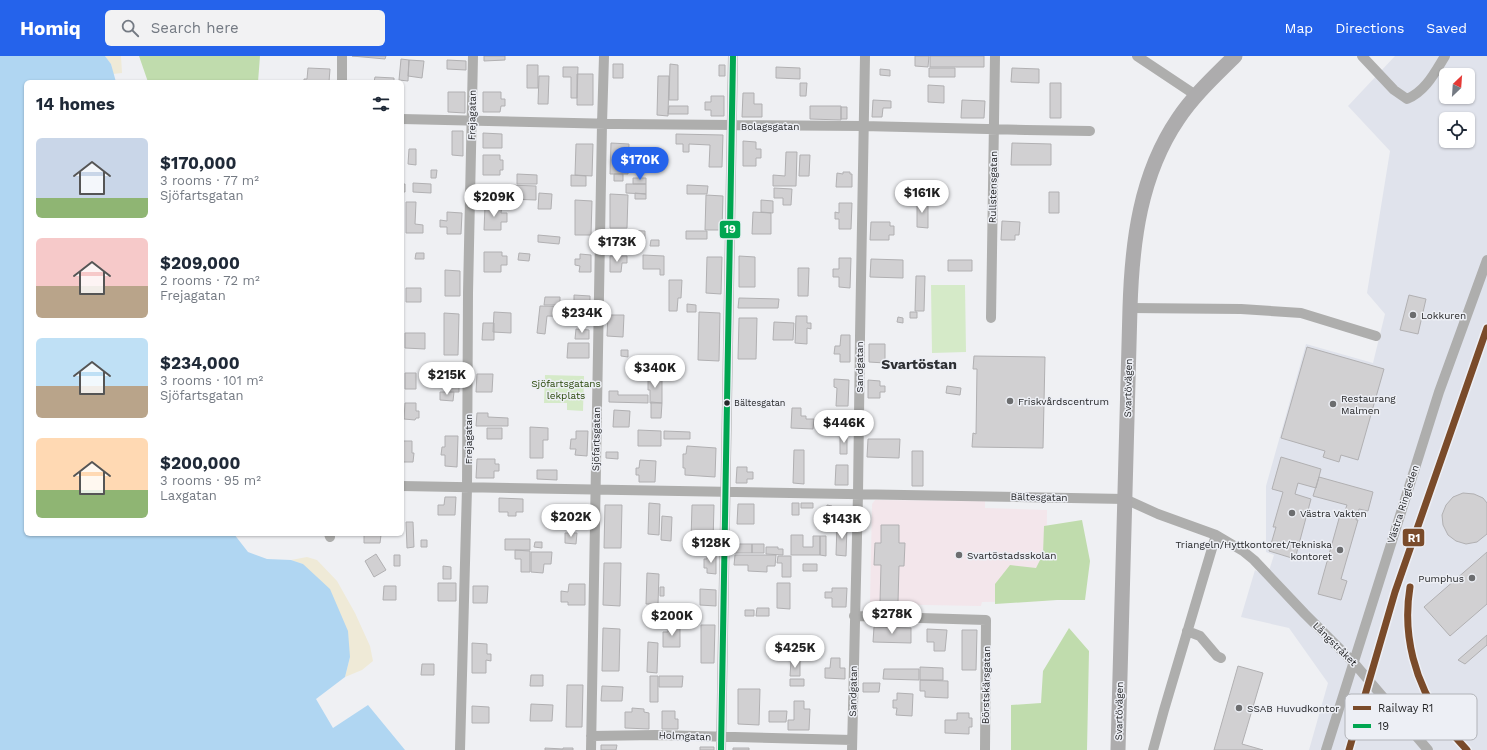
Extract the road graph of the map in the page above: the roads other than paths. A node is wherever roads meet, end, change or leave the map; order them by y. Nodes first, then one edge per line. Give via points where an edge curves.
1 (342, 56) edge
2 (473, 56) edge
3 (604, 56) edge
4 (733, 56) edge
5 (865, 56) edge
6 (995, 56) edge
7 (1137, 56) edge
8 (1235, 56) edge
9 (1362, 56) edge
10 (1445, 56) edge
11 (342, 80) edge
12 (1197, 96) junction
13 (404, 119) edge
14 (472, 121) junction
15 (602, 124) junction
16 (732, 126) junction
17 (863, 126) junction
18 (994, 130) junction
19 (1090, 131) dead end
20 (1487, 260) edge
21 (1130, 308) junction
22 (991, 318) dead end
23 (1376, 336) dead end
24 (404, 486) edge
25 (467, 488) junction
26 (595, 489) junction
27 (726, 492) junction
28 (858, 494) junction
29 (1125, 499) junction
30 (1216, 535) junction
31 (1254, 560) joint
32 (854, 616) junction
33 (1187, 631) junction
34 (1221, 658) dead end
35 (1354, 663) junction
36 (1380, 694) edge
37 (591, 736) junction
38 (722, 738) junction
39 (1419, 740) edge
40 (852, 745) edge
41 (460, 750) edge
42 (591, 750) edge
43 (722, 750) edge
44 (985, 750) edge
45 (1118, 750) edge
46 (1153, 750) edge
47 (1326, 750) edge
48 (1428, 750) edge

1 - 11 street
2 - 14 street, Frejagatan
3 - 15 street, Sjöfartsgatan
4 - 16 street
5 - 17 street, Sandgatan
6 - 18 street, Rullstensgatan
7 - 12 street
8 - 12 main road, Svartövägen
9 - 10 street via 1394,90 1407,99 1429,82
12 - 21 main road, Svartövägen via 1166,140 1147,187 1138,216 1133,246
13 - 14 street, Bolagsgatan
14 - 15 street, Bolagsgatan
14 - 25 street, Frejagatan
15 - 16 street, Bolagsgatan
15 - 26 street, Sjöfartsgatan
16 - 17 street, Bolagsgatan
16 - 27 street
17 - 18 street, Bolagsgatan
17 - 28 street, Sandgatan
18 - 19 street, Bolagsgatan
18 - 22 street, Rullstensgatan
20 - 35 street, Västra Ringleden via 1439,392
21 - 23 street via 1241,309 1301,313
21 - 29 main road, Svartövägen
24 - 25 street, Bältesgatan
25 - 26 street, Bältesgatan
25 - 41 street, Frejagatan
26 - 27 street, Bältesgatan
26 - 37 street, Sjöfartsgatan
27 - 28 street, Bältesgatan
27 - 38 street
28 - 29 street, Bältesgatan
28 - 32 street, Sandgatan
29 - 30 street, Bältesgatan
29 - 45 main road, Svartövägen
30 - 31 street, Bältesgatan
30 - 33 street
31 - 35 street, Långstråket
32 - 40 street, Sandgatan
32 - 44 street, Börstskärsgatan via 986,620
33 - 34 street via 1200,636
33 - 46 street
35 - 36 street, Långstråket
35 - 47 street, Västra Ringleden
37 - 38 street, Holmgatan
37 - 42 street, Sjöfartsgatan
38 - 40 street, Holmgatan
38 - 43 street
39 - 48 street, Långstråket

